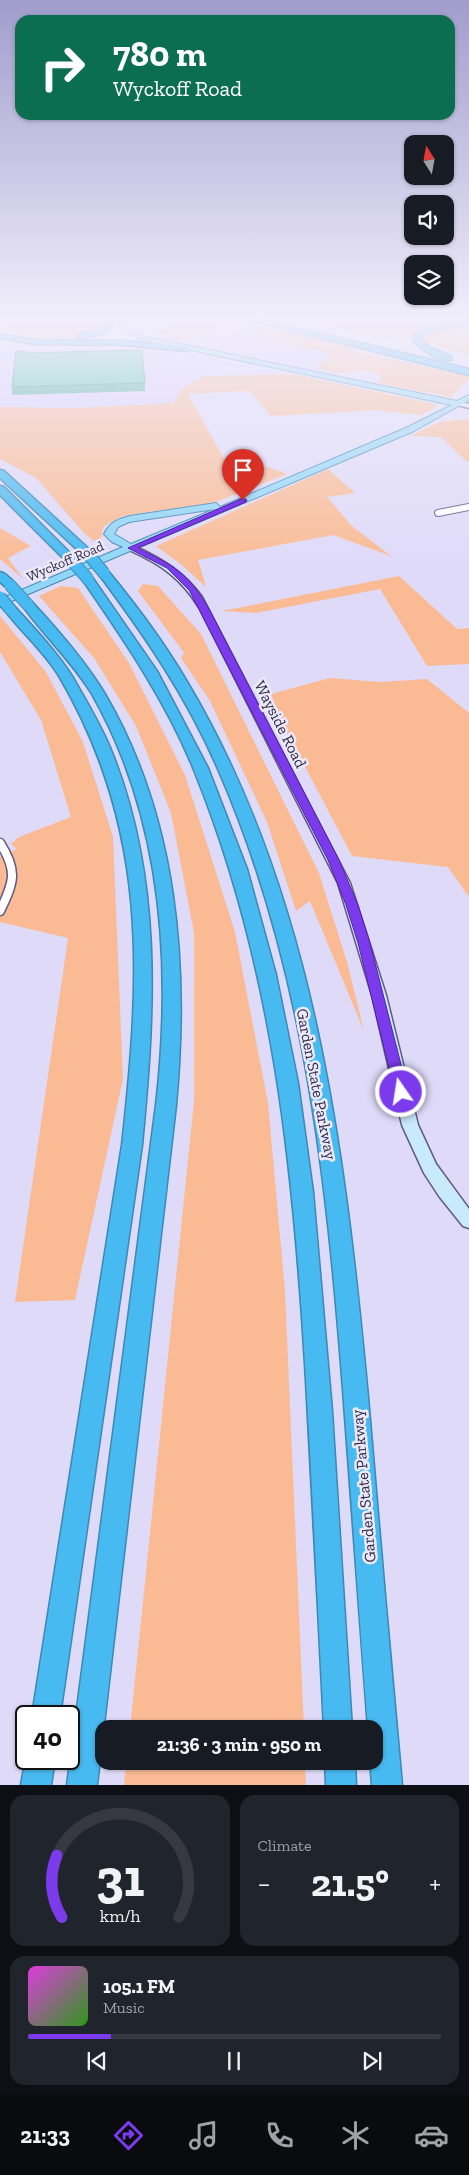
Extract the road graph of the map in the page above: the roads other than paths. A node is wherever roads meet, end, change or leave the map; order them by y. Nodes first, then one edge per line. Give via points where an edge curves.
1 (446, 401) edge
2 (463, 401) edge
3 (459, 404) junction
4 (469, 406) edge
5 (0, 473) edge
6 (0, 489) edge
7 (239, 502) junction
8 (469, 507) edge
9 (438, 513) dead end
10 (132, 548) junction
11 (0, 575) edge
12 (96, 576) junction
13 (10, 603) edge
14 (0, 843) edge
15 (0, 912) edge
16 (469, 1222) edge
17 (48, 1705) edge
18 (337, 1720) edge
19 (38, 1770) edge
20 (340, 1770) edge
21 (36, 1785) edge
22 (82, 1785) edge
23 (341, 1785) edge
24 (387, 1785) edge

1 - 3 main road
2 - 3 main road, Wyckoff Road
3 - 4 street
3 - 7 main road, Wyckoff Road via 411,429
5 - 12 highway, Garden State Parkway, bridge via 87,553
6 - 12 highway, Garden State Parkway, bridge via 71,560
7 - 10 main road, Wyckoff Road
7 - 10 main road via 130,519 111,528 109,534 112,538
8 - 9 street
10 - 13 main road, Wyckoff Road
10 - 16 street, Wayside Road via 170,567 193,589 334,860 364,943 410,1124 430,1168
11 - 13 highway, bridge via 10,585
12 - 18 highway, Garden State Parkway via 152,670 198,760 235,856 271,987 299,1156 309,1254
12 - 24 highway, Garden State Parkway via 140,621 181,682 222,762 260,856 299,992 326,1129 343,1249
13 - 17 highway via 72,688 113,775 136,862 145,968 144,1026 134,1133
13 - 22 highway via 66,648 97,694 122,742 135,773 159,855 172,960 170,1065 161,1153
14 - 15 street via 14,868 11,889
19 - 21 highway
20 - 23 highway

